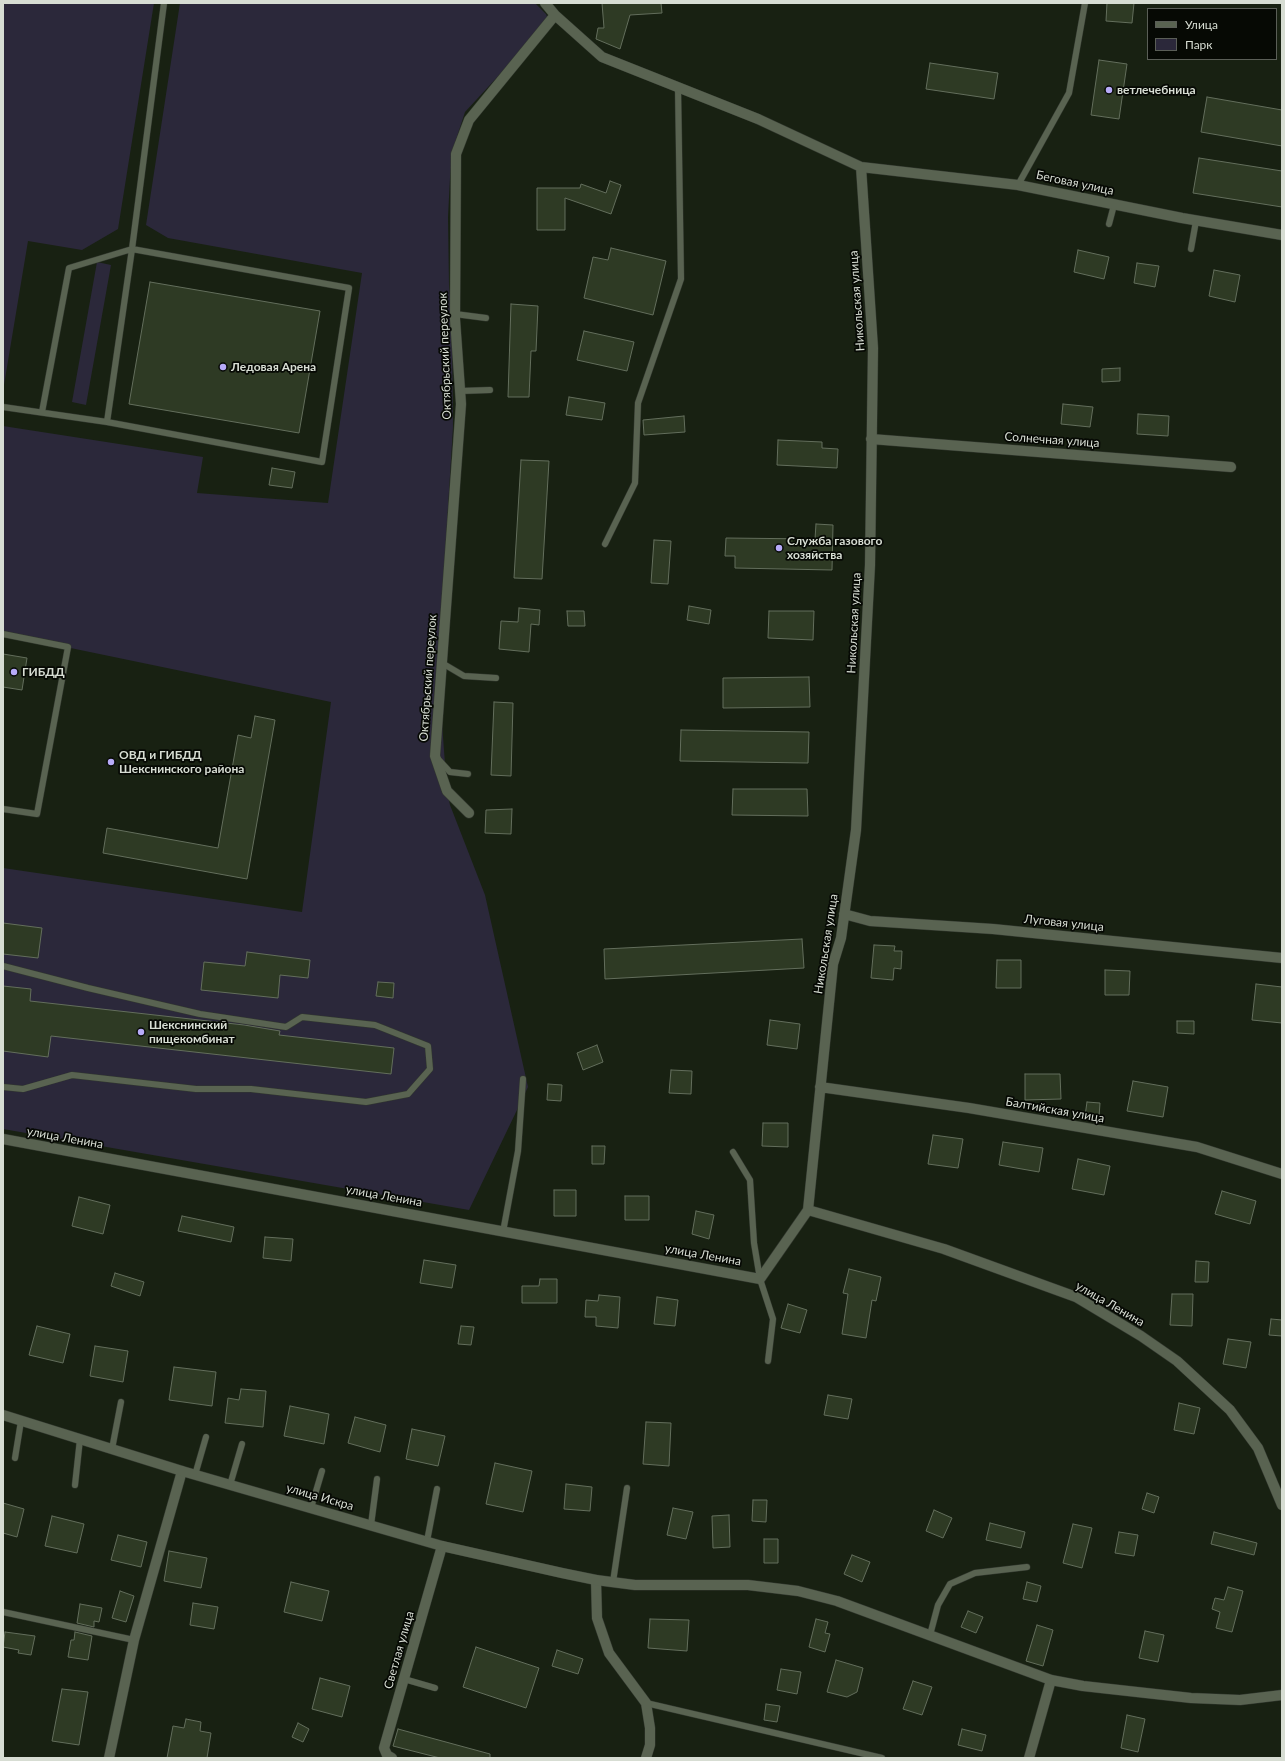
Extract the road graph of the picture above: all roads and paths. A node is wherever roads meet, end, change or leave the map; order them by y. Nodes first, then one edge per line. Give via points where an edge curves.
1 (164, 3) edge
2 (545, 3) edge
3 (1085, 3) edge
4 (555, 15) junction
5 (678, 87) junction
6 (861, 167) junction
7 (1018, 185) junction
8 (1114, 205) junction
9 (1196, 221) junction
10 (1109, 224) dead end
11 (1282, 235) edge
12 (1191, 249) dead end
13 (132, 250) junction
14 (455, 314) junction
15 (486, 318) dead end
16 (490, 390) dead end
17 (460, 391) junction
18 (3, 407) edge
19 (42, 412) junction
20 (107, 422) junction
21 (871, 439) junction
22 (1231, 467) dead end
23 (605, 544) dead end
24 (3, 634) edge
25 (442, 663) junction
26 (496, 678) dead end
27 (435, 756) junction
28 (468, 774) dead end
29 (3, 809) edge
30 (469, 813) dead end
31 (844, 914) junction
32 (1282, 958) edge
33 (3, 966) edge
34 (524, 1079) dead end
35 (3, 1087) edge
36 (820, 1087) junction
37 (3, 1139) edge
38 (733, 1152) dead end
39 (1282, 1174) edge
40 (808, 1210) junction
41 (503, 1232) junction
42 (760, 1279) junction
43 (768, 1361) dead end
44 (121, 1402) dead end
45 (3, 1416) edge
46 (21, 1421) junction
47 (206, 1437) dead end
48 (80, 1439) junction
49 (242, 1444) dead end
50 (112, 1449) junction
51 (15, 1458) dead end
52 (182, 1471) junction
53 (322, 1471) dead end
54 (195, 1475) junction
55 (377, 1479) dead end
56 (75, 1485) dead end
57 (230, 1485) junction
58 (628, 1488) dead end
59 (437, 1489) dead end
60 (1282, 1505) edge
61 (311, 1508) junction
62 (371, 1526) junction
63 (427, 1541) junction
64 (442, 1546) junction
65 (1027, 1567) dead end
66 (596, 1580) junction
67 (613, 1582) junction
68 (3, 1612) edge
69 (930, 1635) junction
70 (134, 1640) junction
71 (404, 1679) junction
72 (1051, 1680) junction
73 (435, 1688) dead end
74 (1282, 1695) edge
75 (646, 1703) junction
76 (109, 1758) edge
77 (392, 1758) edge
78 (646, 1758) edge
79 (882, 1758) edge
80 (1029, 1758) edge

1 - 13 lane
2 - 4 street
3 - 7 lane via 1069,93
4 - 5 street via 602,57
4 - 14 street, Октябрьский переулок via 469,120 456,154
5 - 6 street via 758,119
5 - 23 lane via 681,279 638,403 635,483
6 - 7 street, Беговая улица
6 - 21 street, Никольская улица via 873,348
7 - 8 street, Беговая улица
8 - 9 street, Беговая улица
8 - 10 lane
9 - 11 street, Беговая улица
9 - 12 lane
13 - 19 lane via 69,268
13 - 20 lane
13 - 20 lane via 349,288 322,462
14 - 15 lane
14 - 17 street, Октябрьский переулок
16 - 17 lane
17 - 25 street, Октябрьский переулок
18 - 19 lane
19 - 20 lane
21 - 22 street, Солнечная улица
21 - 31 street, Никольская улица via 870,565 856,830
24 - 29 lane via 68,647 37,814
25 - 26 lane via 464,676
25 - 27 street, Октябрьский переулок
27 - 28 lane via 450,772
27 - 30 street, Октябрьский переулок via 447,791
31 - 32 street, Луговая улица via 870,921 994,929
31 - 36 street, Никольская улица via 841,938 833,964
33 - 35 lane via 216,1016 286,1027 302,1017 375,1025 428,1046 430,1070 408,1094 366,1102 251,1089 196,1089 72,1074 23,1089
34 - 41 lane via 518,1151
36 - 39 street, Балтийская улица via 969,1108 1197,1147
36 - 40 street, Никольская улица
37 - 41 street, улица Ленина
38 - 42 lane via 750,1180 754,1244
40 - 42 street, Никольская улица
40 - 60 street, улица Ленина via 944,1249 1076,1297 1141,1336 1177,1361 1230,1410 1258,1448
41 - 42 street, улица Ленина
42 - 43 lane via 773,1319
44 - 50 lane
45 - 46 street, улица Искра
46 - 48 street, улица Искра
46 - 51 lane
47 - 54 lane
48 - 50 street, улица Искра
48 - 56 lane
49 - 57 lane
50 - 52 street, улица Искра
52 - 54 street, улица Искра
52 - 70 street
53 - 61 lane
54 - 57 street, улица Искра
55 - 62 lane
57 - 61 street, улица Искра
58 - 67 lane
59 - 63 lane
61 - 62 street, улица Искра
62 - 63 street, улица Искра
63 - 64 street, улица Искра
64 - 66 street, улица Искра
64 - 71 street, Светлая улица
65 - 69 lane via 975,1573 950,1584 938,1605
66 - 67 street, улица Искра
66 - 75 street via 597,1618 609,1653
67 - 69 street, улица Искра via 635,1585 748,1586 798,1591 837,1601
68 - 70 lane
69 - 72 street, улица Искра
70 - 76 street
71 - 73 lane
71 - 77 street, Светлая улица via 384,1748
72 - 74 street, улица Искра via 1191,1698 1240,1700
72 - 80 street
75 - 78 street via 650,1728 650,1745
75 - 79 lane

